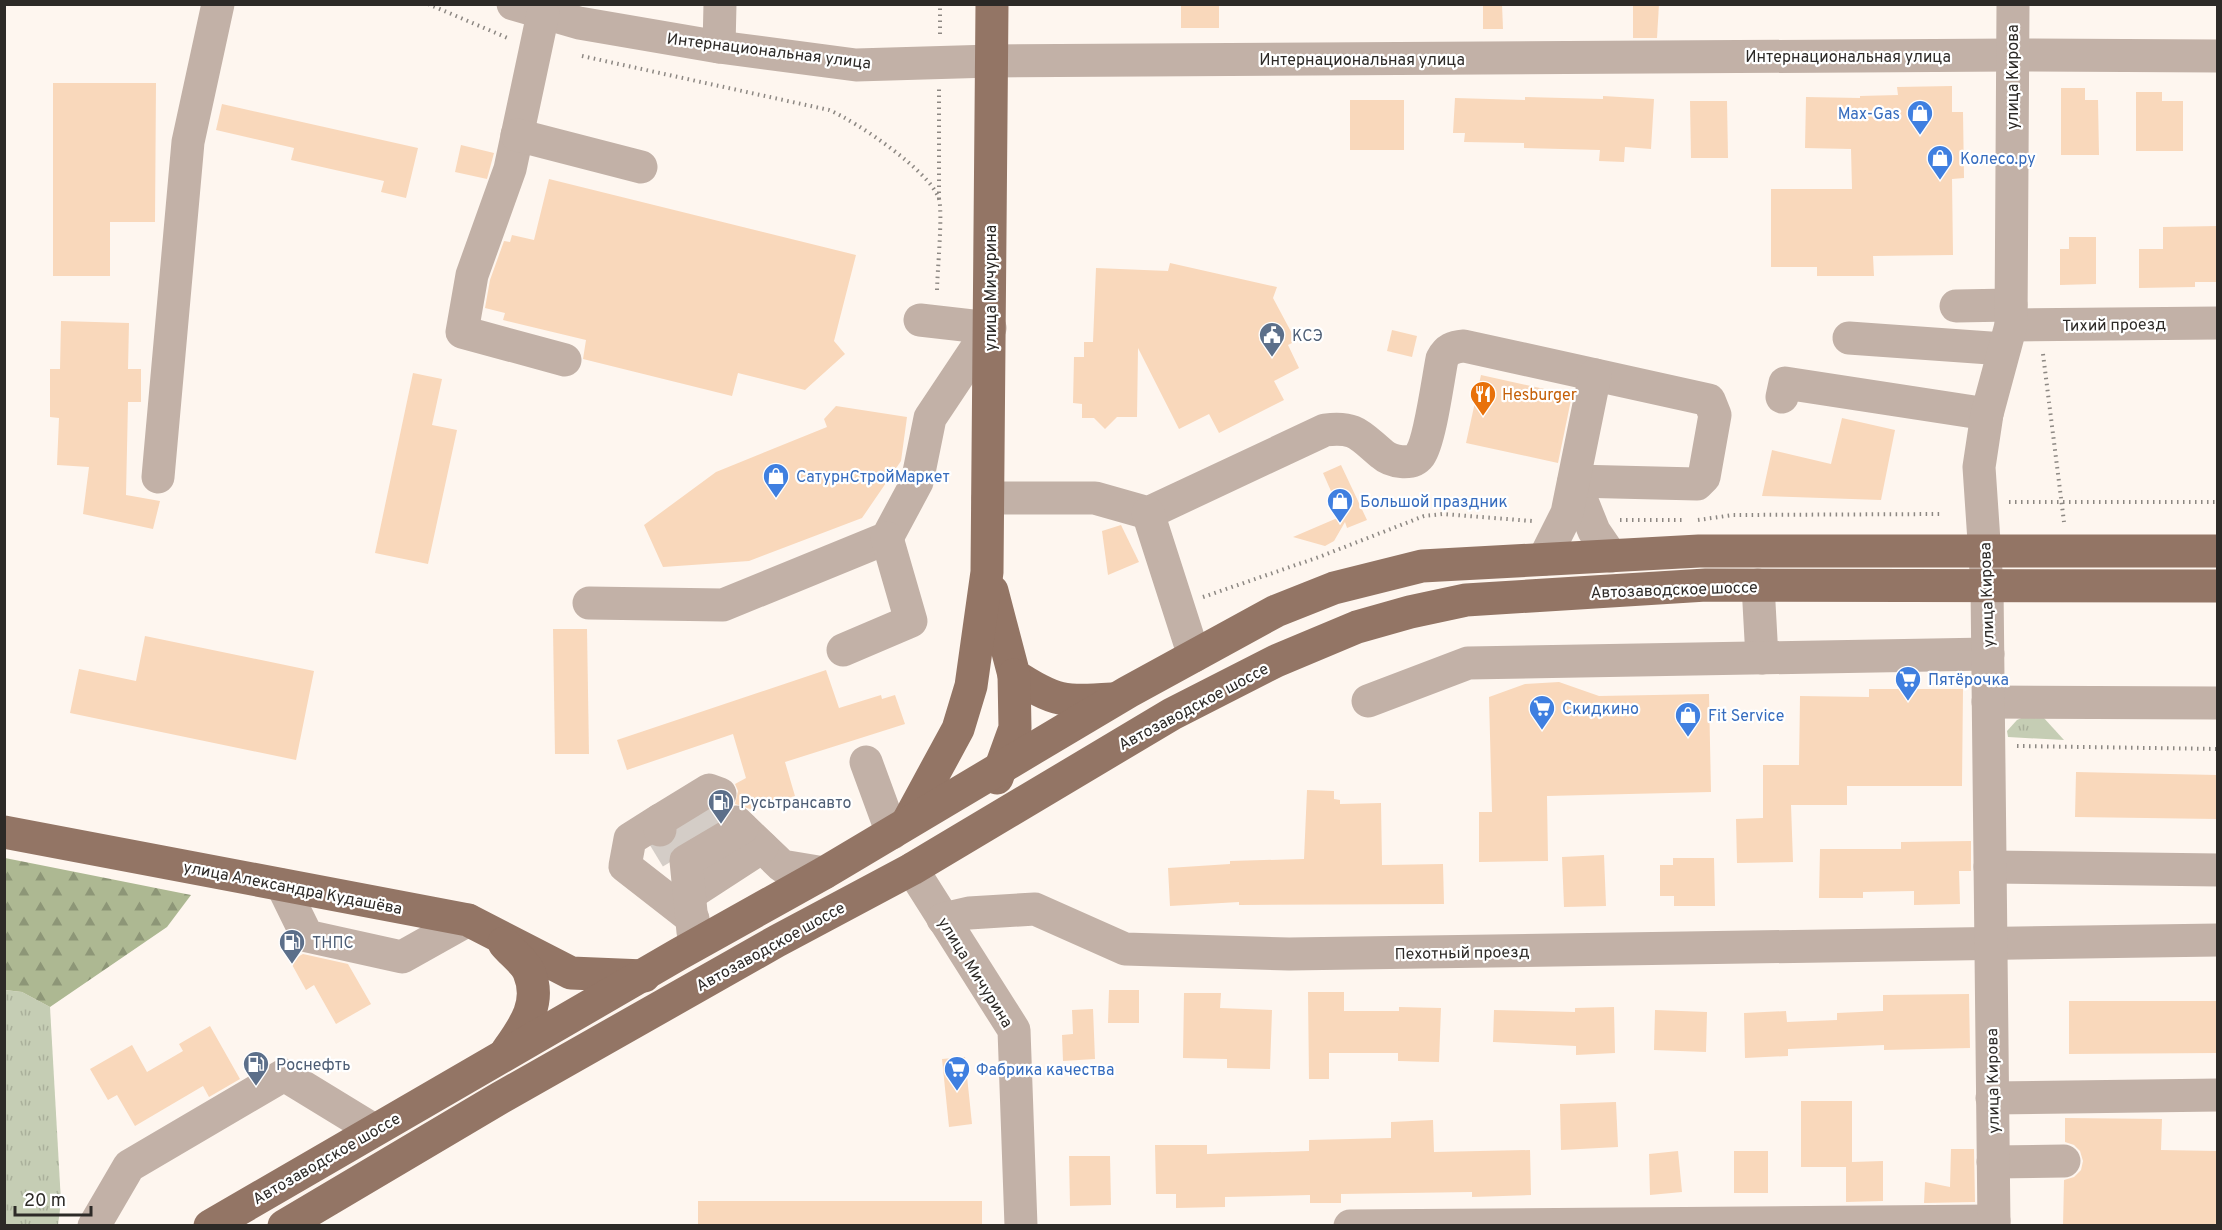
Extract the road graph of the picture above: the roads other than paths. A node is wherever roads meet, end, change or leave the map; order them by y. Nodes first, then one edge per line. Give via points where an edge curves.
1 (218, 4) edge
2 (720, 4) edge
3 (992, 4) edge
4 (2013, 4) edge
5 (528, 9) edge
6 (719, 47) junction
7 (2012, 54) junction
8 (2217, 56) edge
9 (992, 61) junction
10 (517, 135) junction
11 (641, 167) dead end
12 (1956, 306) dead end
13 (928, 321) road end
14 (2217, 323) edge
15 (2016, 326) junction
16 (990, 328) junction
17 (1849, 338) dead end
18 (565, 360) dead end
19 (1595, 375) junction
20 (1782, 397) dead end
21 (1987, 414) junction
22 (158, 477) dead end
23 (1574, 481) junction
24 (988, 498) junction
25 (1148, 513) junction
26 (887, 538) junction
27 (1985, 550) junction
28 (2217, 551) edge
29 (1611, 556) junction
30 (1544, 560) junction
31 (987, 572) junction
32 (1758, 585) junction
33 (1987, 586) junction
34 (2217, 586) edge
35 (590, 603) dead end
36 (843, 650) dead end
37 (1988, 654) junction
38 (1194, 656) junction
39 (1762, 658) junction
40 (1014, 675) junction
41 (1117, 699) junction
42 (1368, 701) dead end
43 (1988, 702) junction
44 (2217, 703) edge
45 (866, 762) dead end
46 (1002, 769) junction
47 (686, 810) dead end
48 (899, 829) junction
49 (4, 832) edge
50 (714, 843) junction
51 (956, 843) junction
52 (1990, 867) junction
53 (912, 869) junction
54 (2217, 870) edge
55 (824, 873) junction
56 (282, 885) junction
57 (943, 919) junction
58 (692, 920) junction
59 (480, 925) junction
60 (2217, 940) edge
61 (1991, 944) junction
62 (571, 973) junction
63 (644, 976) junction
64 (577, 1015) junction
65 (504, 1055) junction
66 (2217, 1095) edge
67 (500, 1098) junction
68 (1992, 1098) junction
69 (374, 1130) junction
70 (2064, 1161) dead end
71 (1993, 1162) junction
72 (1994, 1223) edge
73 (94, 1226) edge
74 (210, 1226) edge
75 (284, 1226) edge
76 (1021, 1226) edge
77 (1350, 1226) edge

1 - 22 street via 188,142
2 - 6 street
3 - 9 main road, улица Мичурина
4 - 7 street, улица Кирова
5 - 6 street, Интернациональная улица via 579,23
5 - 10 street via 535,45
6 - 9 street, Интернациональная улица via 856,65
7 - 8 street, Интернациональная улица
7 - 9 street, Интернациональная улица
7 - 15 street, улица Кирова
9 - 16 main road, улица Мичурина
10 - 11 street
10 - 18 street via 510,169 472,275 462,332
12 - 15 street
13 - 16 street
14 - 15 street, Тихий проезд
15 - 17 street
15 - 21 street, улица Кирова
16 - 24 main road, улица Мичурина
16 - 26 street via 930,418 917,483
19 - 23 street
19 - 23 street via 1708,400 1715,415 1704,477 1690,486
19 - 25 street via 1454,347 1442,359 1424,448 1414,460 1406,462 1384,456 1356,432 1342,428 1325,430
20 - 21 street via 1785,383
21 - 27 street, улица Кирова via 1979,467
23 - 29 street via 1589,520
23 - 30 street via 1567,513
24 - 25 street via 1095,498
24 - 31 main road, улица Мичурина
25 - 38 street
26 - 35 street via 723,605
26 - 36 street via 911,621
27 - 28 main road, Автозаводское шоссе
27 - 29 main road, Автозаводское шоссе via 1699,551
27 - 33 street, улица Кирова
29 - 30 main road, Автозаводское шоссе
30 - 38 main road, Автозаводское шоссе via 1422,566 1334,588 1276,611
31 - 40 main road, улица Мичурина
31 - 48 main road, улица Мичурина via 971,686 958,729 935,775
32 - 33 main road, Автозаводское шоссе
32 - 39 street
32 - 51 main road, Автозаводское шоссе via 1466,600 1357,627 1190,704
33 - 34 main road, Автозаводское шоссе
33 - 37 street, улица Кирова
37 - 39 street
37 - 43 street, улица Кирова
38 - 41 main road, Автозаводское шоссе
39 - 42 street via 1468,663
40 - 41 main road via 1053,698 1068,702
40 - 46 main road, улица Мичурина via 1014,728
41 - 46 main road, Автозаводское шоссе
43 - 44 street
43 - 52 street, улица Кирова
45 - 48 street
46 - 48 main road, Автозаводское шоссе
46 - 51 main road, улица Мичурина
47 - 58 street via 630,839 625,866
48 - 55 main road, Автозаводское шоссе
49 - 56 main road, улица Александра Кудашёва
50 - 55 street via 782,866
50 - 58 street
50 - 58 street
51 - 53 main road, Автозаводское шоссе
52 - 54 street
52 - 61 street, улица Кирова
53 - 57 street, улица Мичурина
53 - 67 main road, Автозаводское шоссе
55 - 58 main road, Автозаводское шоссе
56 - 59 main road, улица Александра Кудашёва
56 - 59 street via 307,936 402,957
57 - 61 street, Пехотный проезд via 969,913 1035,909 1125,949 1289,954
57 - 76 street, улица Мичурина via 1014,1030
58 - 63 main road, Автозаводское шоссе
59 - 62 main road, улица Александра Кудашёва
59 - 65 main road, Автозаводское шоссе via 529,971 534,996 530,1018
60 - 61 street, Пехотный проезд
61 - 68 street, улица Кирова
62 - 63 main road, улица Александра Кудашёва
62 - 64 main road
63 - 64 main road, Автозаводское шоссе
64 - 65 main road, Автозаводское шоссе
64 - 67 main road via 569,1039
65 - 69 main road, Автозаводское шоссе
66 - 68 street
67 - 75 main road, Автозаводское шоссе
68 - 71 street, улица Кирова
69 - 73 street via 284,1075 129,1166
69 - 74 main road, Автозаводское шоссе
70 - 71 street
71 - 72 street, улица Кирова
72 - 77 street

